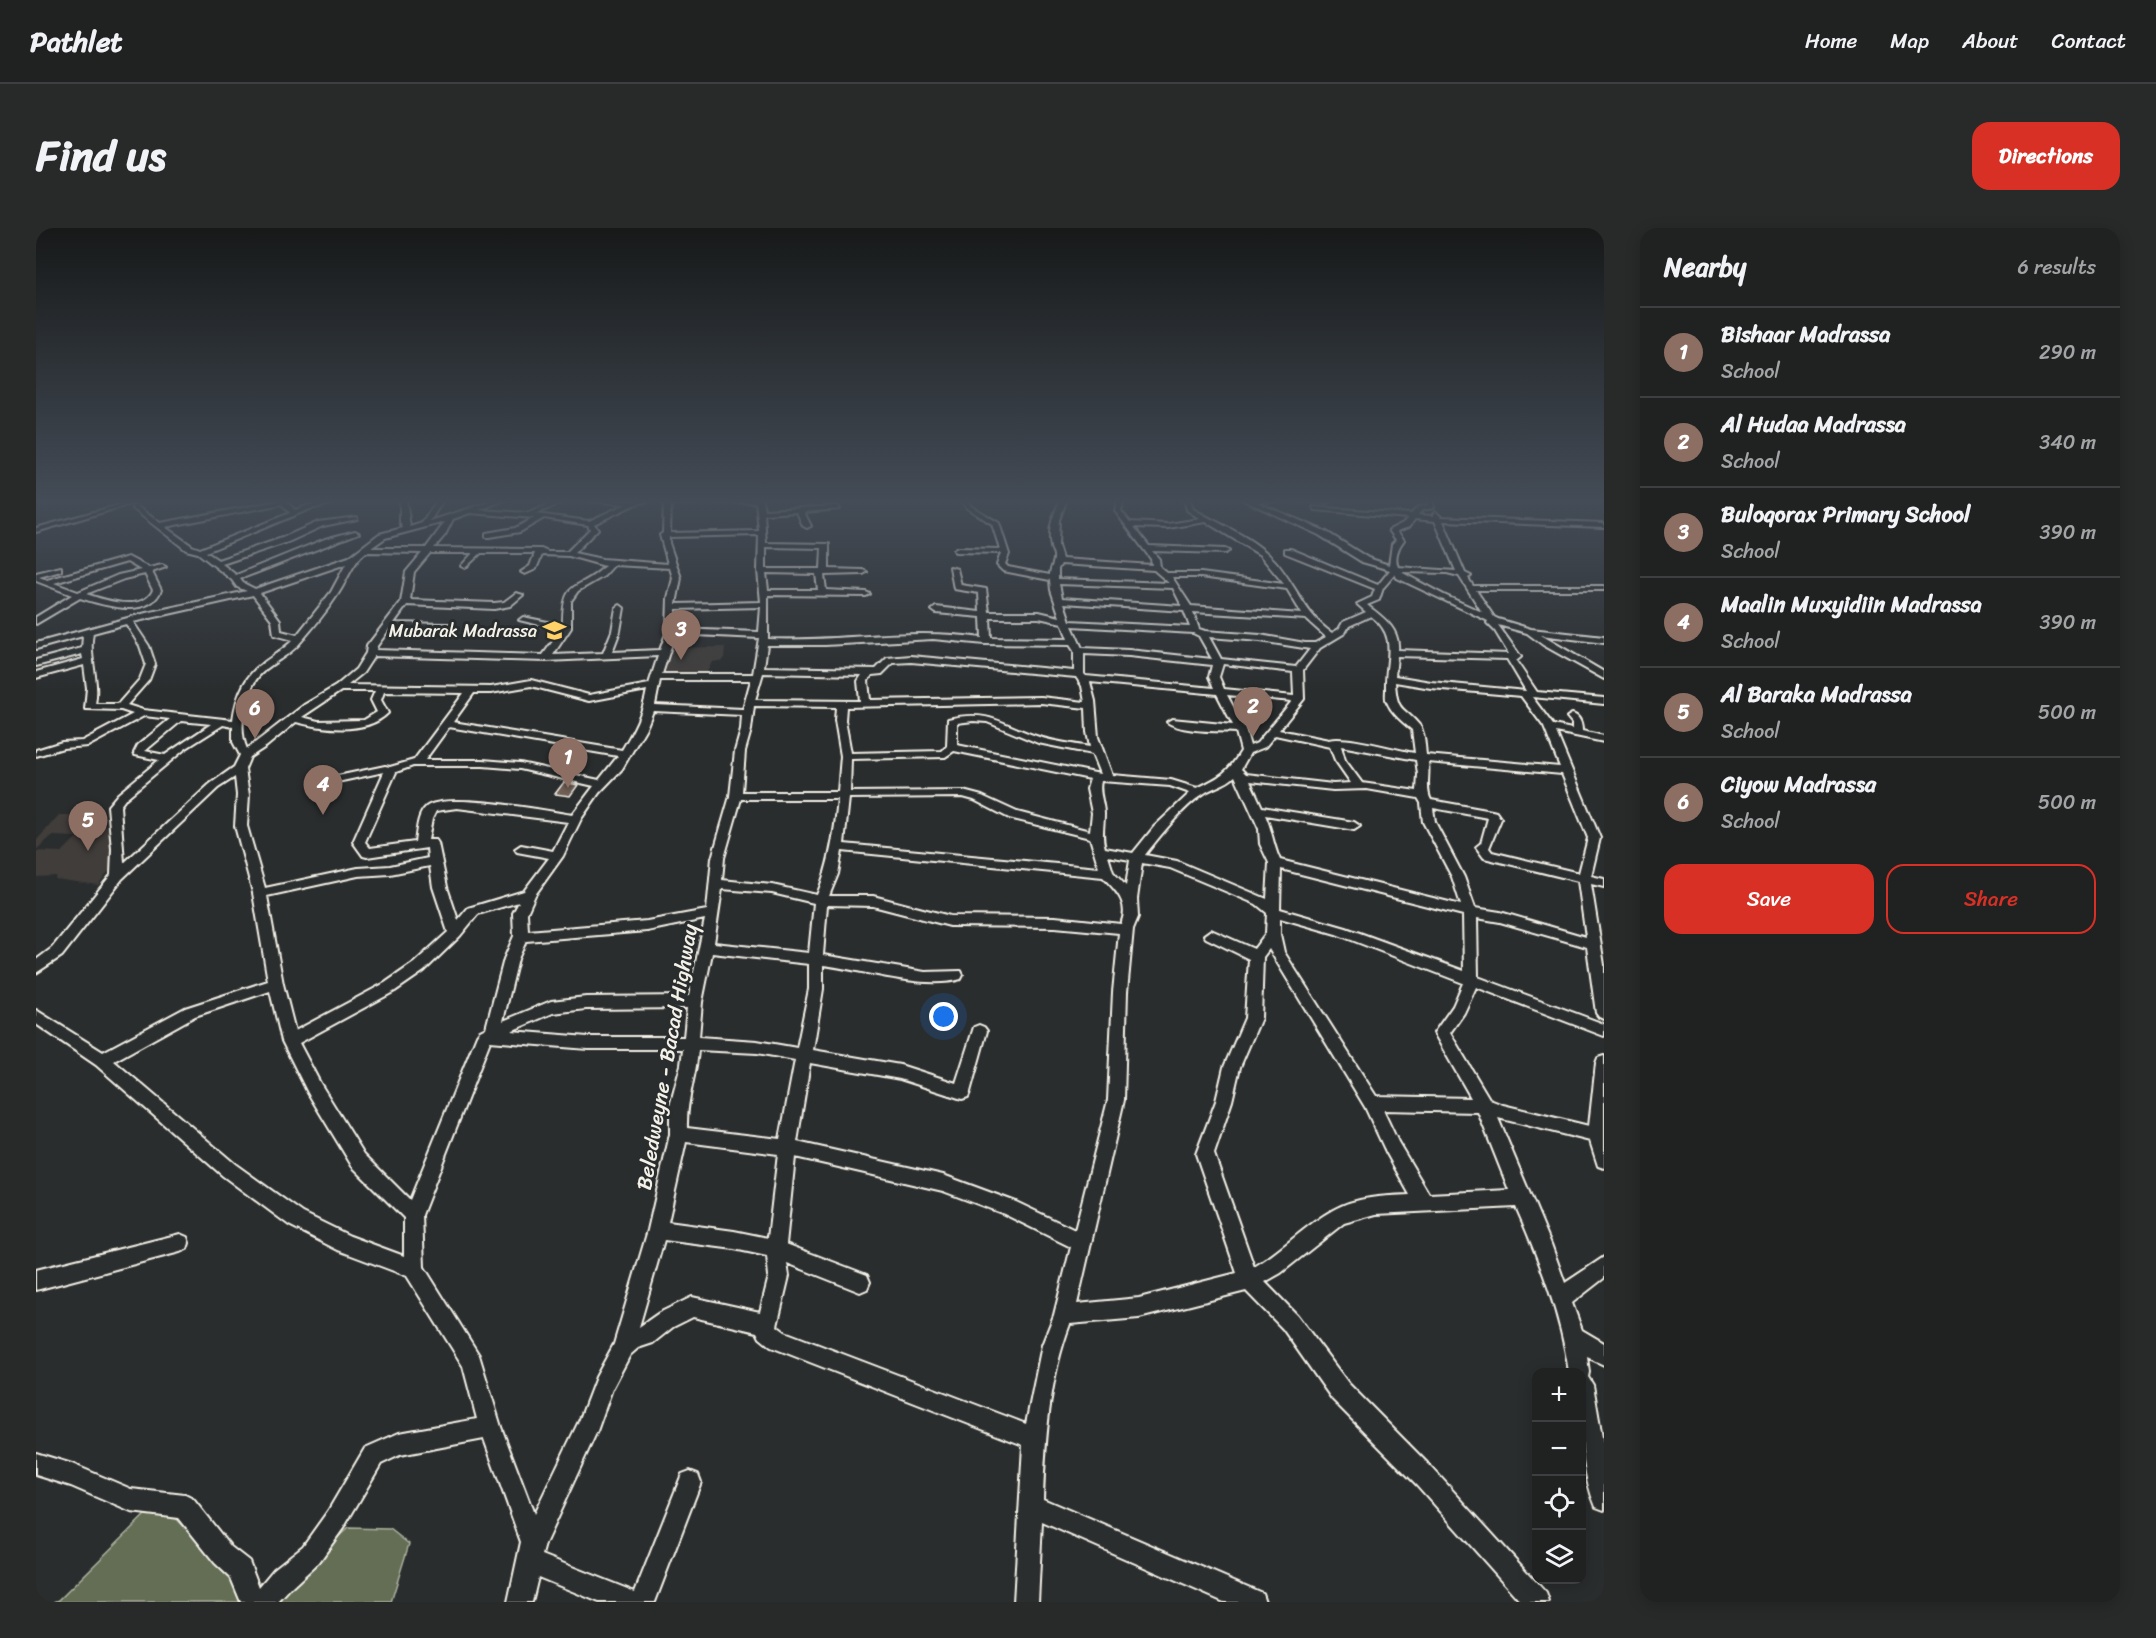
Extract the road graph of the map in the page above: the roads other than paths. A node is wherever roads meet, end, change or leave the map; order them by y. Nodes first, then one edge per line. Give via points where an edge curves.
1 (110, 563) edge
2 (138, 563) edge
3 (273, 563) edge
4 (340, 563) edge
5 (350, 563) edge
6 (417, 563) edge
7 (468, 563) edge
8 (534, 563) edge
9 (606, 563) edge
10 (622, 563) edge
11 (762, 563) edge
12 (825, 563) edge
13 (1002, 563) edge
14 (1057, 563) edge
15 (1088, 563) edge
16 (1155, 563) edge
17 (1273, 563) edge
18 (1318, 563) edge
19 (1375, 563) edge
20 (1392, 563) edge
21 (1455, 563) edge
22 (215, 564) edge
23 (465, 566) dead end
24 (671, 566) joint
25 (162, 567) dead end
26 (1156, 568) junction
27 (58, 569) dead end
28 (953, 569) dead end
29 (1395, 569) junction
30 (147, 570) junction
31 (762, 571) junction
32 (525, 572) dead end
33 (825, 572) junction
34 (863, 572) dead end
35 (1168, 575) junction
36 (1462, 575) junction
37 (36, 576) edge
38 (236, 578) junction
39 (1055, 579) junction
40 (47, 584) junction
41 (1173, 586) junction
42 (1288, 587) junction
43 (1379, 588) junction
44 (1470, 588) junction
45 (1516, 588) junction
46 (1604, 588) edge
47 (255, 592) junction
48 (822, 592) junction
49 (80, 594) junction
50 (866, 594) dead end
51 (519, 595) dead end
52 (764, 598) junction
53 (1058, 600) junction
54 (405, 602) junction
55 (140, 604) junction
56 (620, 608) dead end
57 (673, 608) junction
58 (1189, 608) junction
59 (936, 610) dead end
60 (1372, 613) junction
61 (985, 615) junction
62 (146, 616) junction
63 (1308, 617) junction
64 (1492, 619) junction
65 (523, 620) dead end
66 (36, 621) edge
67 (128, 621) junction
68 (1066, 622) junction
69 (388, 625) junction
70 (449, 627) dead end
71 (567, 628) junction
72 (89, 631) junction
73 (671, 631) junction
74 (1530, 631) junction
75 (1199, 632) junction
76 (1331, 636) junction
77 (298, 638) junction
78 (762, 639) junction
79 (1604, 640) edge
80 (36, 646) edge
81 (1317, 646) junction
82 (1076, 647) junction
83 (988, 651) junction
84 (665, 652) junction
85 (371, 653) junction
86 (1393, 653) junction
87 (86, 656) junction
88 (606, 657) junction
89 (1516, 657) junction
90 (546, 658) junction
91 (1219, 662) junction
92 (36, 663) edge
93 (1298, 670) junction
94 (869, 672) junction
95 (757, 674) junction
96 (36, 675) edge
97 (1604, 676) edge
98 (1082, 677) junction
99 (1390, 678) junction
100 (656, 681) junction
101 (339, 688) junction
102 (381, 688) junction
103 (472, 689) junction
104 (1220, 691) junction
105 (1532, 693) junction
106 (1299, 699) junction
107 (1603, 702) edge
108 (866, 703) junction
109 (841, 704) junction
110 (1091, 706) junction
111 (122, 707) junction
112 (649, 708) junction
113 (748, 708) junction
114 (142, 713) junction
115 (180, 717) junction
116 (1572, 717) dead end
117 (294, 718) junction
118 (221, 722) junction
119 (1172, 722) dead end
120 (238, 724) junction
121 (447, 724) junction
122 (1549, 727) junction
123 (1240, 729) junction
124 (1271, 731) junction
125 (1577, 733) junction
126 (1604, 739) edge
127 (1335, 745) junction
128 (952, 747) junction
129 (1246, 751) junction
130 (1099, 752) junction
131 (36, 753) edge
132 (625, 754) junction
133 (245, 755) junction
134 (846, 756) junction
135 (1423, 758) junction
136 (165, 760) junction
137 (417, 764) junction
138 (389, 766) junction
139 (239, 770) junction
140 (1565, 771) junction
141 (1239, 774) junction
142 (1101, 777) junction
143 (328, 782) dead end
144 (602, 784) junction
145 (1359, 787) junction
146 (1198, 792) junction
147 (736, 796) junction
148 (845, 796) junction
149 (1425, 799) junction
150 (1257, 810) junction
151 (575, 819) junction
152 (1354, 826) dead end
153 (1095, 836) junction
154 (1599, 839) edge
155 (421, 843) junction
156 (838, 847) junction
157 (521, 849) dead end
158 (1100, 851) junction
159 (557, 856) junction
160 (1137, 856) junction
161 (434, 861) junction
162 (1275, 863) junction
163 (1107, 873) junction
164 (117, 876) junction
165 (1584, 879) junction
166 (1604, 883) edge
167 (716, 884) junction
168 (260, 893) junction
169 (529, 894) junction
170 (1130, 899) junction
171 (822, 900) junction
172 (1275, 912) junction
173 (1470, 912) junction
174 (713, 913) junction
175 (1126, 929) junction
176 (455, 933) junction
177 (1273, 934) junction
178 (1211, 935) dead end
179 (521, 936) junction
180 (1593, 944) junction
181 (706, 947) junction
182 (1256, 956) junction
183 (816, 960) junction
184 (36, 968) edge
185 (956, 975) dead end
186 (1471, 981) junction
187 (276, 984) junction
188 (695, 1002) junction
189 (1604, 1013) edge
190 (37, 1019) edge
191 (1604, 1030) edge
192 (979, 1031) dead end
193 (489, 1034) junction
194 (290, 1041) junction
195 (690, 1043) junction
196 (803, 1054) junction
197 (102, 1060) junction
198 (1604, 1063) edge
199 (1371, 1103) junction
200 (1484, 1105) junction
201 (679, 1134) junction
202 (1597, 1135) junction
203 (787, 1148) junction
204 (1604, 1160) edge
205 (1521, 1198) junction
206 (1424, 1202) junction
207 (412, 1215) junction
208 (657, 1230) junction
209 (1082, 1243) junction
210 (180, 1244) dead end
211 (776, 1249) junction
212 (1604, 1266) edge
213 (414, 1269) junction
214 (36, 1280) edge
215 (1249, 1280) junction
216 (860, 1282) dead end
217 (1561, 1299) junction
218 (1064, 1315) junction
219 (767, 1324) junction
220 (1574, 1337) junction
221 (623, 1348) junction
222 (1604, 1355) edge
223 (1579, 1368) edge
224 (1586, 1413) edge
225 (490, 1427) junction
226 (1034, 1438) junction
227 (36, 1464) edge
228 (690, 1482) dead end
229 (1604, 1499) edge
230 (1032, 1506) junction
231 (532, 1552) junction
232 (253, 1602) edge
233 (262, 1602) edge
234 (520, 1602) edge
235 (629, 1602) edge
236 (643, 1602) edge
237 (1026, 1602) edge
238 (1252, 1602) edge
239 (1537, 1602) edge

1 - 40 street
2 - 30 street
3 - 38 street
4 - 47 street
5 - 77 street via 333,598
6 - 54 street via 410,572
7 - 23 street
8 - 32 street
9 - 71 street via 610,565 575,589 567,601
10 - 24 street
11 - 31 street, Beledweyne - Bacad Highway
12 - 33 street
13 - 39 street via 1006,569
14 - 39 street
15 - 26 street
16 - 26 street
17 - 42 street
18 - 43 street
19 - 29 street
20 - 29 street
21 - 36 street
22 - 38 street
24 - 57 street via 677,578
25 - 30 street
26 - 35 street
27 - 37 street
28 - 61 street via 957,587 983,591
29 - 36 street
29 - 43 street
29 - 64 street via 1400,576
30 - 49 street
30 - 55 street via 157,590 154,597
31 - 33 street
31 - 52 street, Beledweyne - Bacad Highway
33 - 34 street
33 - 48 street via 820,574
35 - 41 street
35 - 42 street via 1201,575
36 - 44 street
36 - 45 street
37 - 40 street
38 - 47 street via 240,585
39 - 41 street
39 - 53 street
40 - 49 street
41 - 58 street
42 - 63 street
43 - 60 street via 1376,598 1361,604
44 - 45 street
44 - 64 street
45 - 46 street
47 - 62 street
47 - 77 street via 276,620 277,633
48 - 50 street
48 - 52 street
49 - 55 street via 103,601
49 - 66 street
51 - 54 street via 507,604 494,606
52 - 57 street
52 - 78 street, Beledweyne - Bacad Highway
53 - 58 street
53 - 68 street
54 - 69 street
55 - 62 street
56 - 88 street
57 - 73 street
58 - 63 street
58 - 75 street
59 - 61 street
60 - 76 street via 1346,624
60 - 86 street via 1394,640
61 - 68 street via 1039,615
61 - 83 street
62 - 67 street
63 - 76 street
64 - 74 street
64 - 89 street
65 - 71 street
67 - 72 street
67 - 111 street via 152,660 152,669
68 - 75 street
68 - 82 street
69 - 70 street
69 - 85 street
71 - 90 street
72 - 80 street
72 - 87 street
73 - 78 street
73 - 84 street
74 - 79 street
74 - 97 street
75 - 81 street
75 - 91 street
76 - 81 street
77 - 120 street via 251,679
78 - 83 street via 967,637
78 - 95 street, Beledweyne - Bacad Highway
81 - 93 street
82 - 83 street
82 - 91 street
82 - 98 street
83 - 94 street via 890,660 879,672
83 - 98 street
84 - 88 street
84 - 100 street
85 - 90 street
85 - 101 street via 360,671
86 - 89 street
86 - 99 street
87 - 92 street
87 - 96 street
87 - 111 street via 91,670 89,707
88 - 90 street
89 - 105 street via 1511,660
91 - 93 street
91 - 104 street via 1214,677
93 - 106 street
94 - 95 street
94 - 108 street via 863,681
95 - 100 street
95 - 113 street, Beledweyne - Bacad Highway
98 - 104 street
98 - 110 street
99 - 105 street
99 - 135 street via 1391,701 1417,729
100 - 103 street via 590,698 531,683 503,689
100 - 112 street
101 - 102 street
101 - 117 street
102 - 103 street
102 - 117 street via 376,700 383,713 366,723 318,724
103 - 121 street
104 - 106 street
104 - 123 street
105 - 107 street
105 - 122 street via 1526,698
106 - 124 street
108 - 109 street
108 - 110 street via 1041,700
109 - 113 street
109 - 134 street
110 - 130 street
111 - 114 street
112 - 113 street
112 - 132 street
113 - 147 street, Beledweyne - Bacad Highway
114 - 115 street
114 - 131 street via 84,744 62,745
115 - 118 street
115 - 136 street via 139,753
116 - 125 street
117 - 133 street
118 - 120 street
118 - 136 street
119 - 123 street
120 - 133 street via 237,741
121 - 132 street
121 - 137 street
122 - 125 street
122 - 140 street
123 - 129 street
124 - 127 street
124 - 129 street via 1261,745
125 - 126 street
127 - 135 street via 1333,742 1365,745
127 - 145 street via 1340,760
128 - 130 street via 952,722 991,719 1023,735
128 - 134 street via 945,754
128 - 142 street
129 - 141 street
130 - 142 street
132 - 144 street
133 - 139 street
134 - 148 street
135 - 140 street
135 - 149 street
136 - 164 street via 114,806
137 - 138 street
137 - 144 street via 520,766
138 - 143 street
138 - 155 street via 359,842 367,853
139 - 164 street via 214,786
139 - 168 street via 243,795 241,826
140 - 154 street
141 - 145 street
141 - 146 street
141 - 150 street
142 - 146 street via 1171,783
142 - 153 street via 1093,789 1098,813
144 - 151 street
145 - 149 street via 1386,788
146 - 160 street
147 - 148 street
147 - 167 street, Beledweyne - Bacad Highway via 718,858
148 - 153 street via 963,794 1013,815
148 - 156 street
149 - 165 street via 1492,815 1495,819 1482,846 1488,855
149 - 173 street via 1430,822 1458,877
150 - 152 street
150 - 162 street
151 - 155 street via 473,805 441,805 431,808
151 - 159 street
153 - 158 street
154 - 165 street
155 - 161 street via 432,843
156 - 163 street
156 - 171 street
157 - 159 street
158 - 160 street
158 - 163 street
159 - 169 street
160 - 170 street
160 - 172 street via 1173,864 1261,901
161 - 168 street
161 - 176 street
162 - 172 street
162 - 173 street
163 - 170 street
164 - 184 street via 57,952
165 - 166 street
165 - 180 street
167 - 171 street via 772,889
167 - 174 street, Beledweyne - Bacad Highway
168 - 187 street
169 - 176 street via 473,911
169 - 179 street via 520,913
170 - 175 street via 1131,917
171 - 175 street via 873,902 950,921 1055,922
171 - 183 street
172 - 177 street
172 - 186 street via 1341,931
173 - 180 street
173 - 186 street
174 - 179 street via 647,926
174 - 181 street, Beledweyne - Bacad Highway
175 - 209 street via 1116,1100
176 - 194 street via 419,967 390,987
177 - 182 street
177 - 199 street via 1277,953
178 - 182 street
179 - 193 street
180 - 189 street
181 - 183 street
181 - 188 street, Beledweyne - Bacad Highway
182 - 215 street via 1254,1018 1232,1067 1205,1154
183 - 185 street via 925,977
183 - 196 street via 816,989
186 - 191 street
186 - 200 street via 1459,1009 1442,1033
187 - 194 street
187 - 197 street via 190,1012
188 - 193 street via 551,1007
188 - 195 street, Beledweyne - Bacad Highway
190 - 197 street
192 - 196 street via 962,1092 900,1072
193 - 195 street via 588,1043
193 - 207 street
194 - 207 street via 358,1160
195 - 196 street
195 - 201 street, Beledweyne - Bacad Highway via 689,1065 678,1106
196 - 203 street
197 - 213 street via 229,1170 296,1219 345,1244
198 - 202 street
199 - 200 street
199 - 206 street
200 - 202 street
200 - 205 street
201 - 203 street
201 - 208 street, Beledweyne - Bacad Highway
202 - 204 street
203 - 209 street via 943,1183 1010,1208
203 - 211 street
205 - 206 street
205 - 217 street
206 - 215 street via 1376,1205 1339,1216 1274,1266
207 - 213 street
208 - 211 street
208 - 221 street, Beledweyne - Bacad Highway
209 - 218 street
210 - 214 street
211 - 216 street
211 - 219 street via 778,1276
212 - 217 street
213 - 225 street via 472,1362
215 - 218 street via 1140,1308
215 - 239 street via 1290,1322 1340,1391 1425,1477
217 - 220 street
218 - 226 street via 1052,1345
219 - 221 street via 692,1307
219 - 226 street via 767,1331 778,1340
220 - 222 street
220 - 223 street
221 - 231 street, Beledweyne - Bacad Highway via 603,1383 590,1423
224 - 229 street
225 - 231 street
225 - 233 street via 399,1444 373,1456 311,1554
226 - 230 street
227 - 232 street via 131,1500 185,1507 240,1570
228 - 236 street
230 - 237 street
230 - 238 street
231 - 234 street, Beledweyne - Bacad Highway
231 - 235 street

